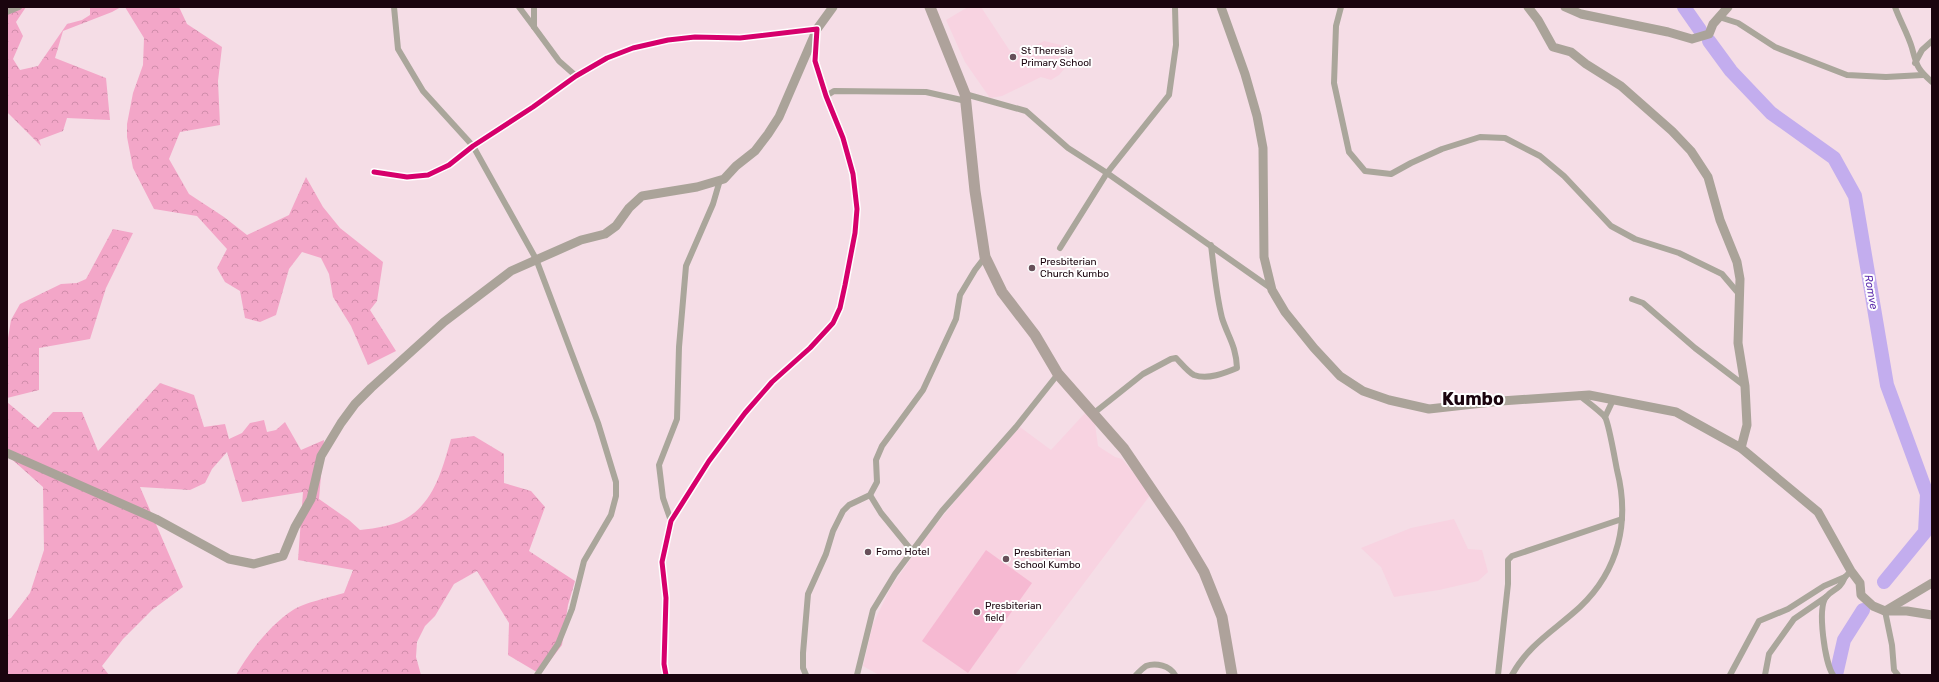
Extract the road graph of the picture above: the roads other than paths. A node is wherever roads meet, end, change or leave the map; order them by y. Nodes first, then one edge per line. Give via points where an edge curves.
1 (19, 7) edge
2 (394, 7) edge
3 (519, 7) edge
4 (534, 7) edge
5 (833, 7) edge
6 (930, 7) edge
7 (1175, 7) edge
8 (1221, 7) edge
9 (1341, 7) edge
10 (1528, 7) edge
11 (1565, 7) edge
12 (1728, 7) edge
13 (1895, 7) edge
14 (7, 12) edge
15 (1719, 17) junction
16 (534, 27) junction
17 (817, 29) junction
18 (1932, 41) edge
19 (1915, 63) junction
20 (1923, 75) junction
21 (576, 76) junction
22 (1932, 82) edge
23 (826, 96) junction
24 (966, 97) junction
25 (473, 146) junction
26 (374, 172) dead end
27 (1107, 173) junction
28 (720, 180) junction
29 (1210, 245) junction
30 (1060, 248) dead end
31 (985, 258) junction
32 (536, 259) junction
33 (1272, 290) junction
34 (1739, 294) junction
35 (1632, 299) dead end
36 (1058, 374) junction
37 (1745, 386) junction
38 (1579, 395) junction
39 (1613, 400) junction
40 (1094, 413) junction
41 (1604, 417) junction
42 (1740, 448) junction
43 (7, 453) edge
44 (870, 494) junction
45 (1622, 518) junction
46 (671, 521) junction
47 (912, 551) junction
48 (1848, 574) junction
49 (1932, 583) edge
50 (1826, 597) junction
51 (1885, 611) junction
52 (1932, 615) edge
53 (1832, 674) edge
54 (537, 675) edge
55 (666, 675) edge
56 (806, 675) edge
57 (857, 675) edge
58 (1136, 675) edge
59 (1175, 675) edge
60 (1232, 675) edge
61 (1498, 675) edge
62 (1512, 675) edge
63 (1730, 675) edge
64 (1765, 675) edge
65 (1898, 675) edge

1 - 14 street
2 - 25 street via 398,49 422,91
3 - 16 street
4 - 16 street
5 - 17 street
6 - 24 highway
7 - 27 street via 1176,45 1169,95
8 - 33 street via 1245,74 1263,148 1264,257
9 - 34 street via 1336,26 1334,83 1349,152 1365,171 1391,174 1442,149 1480,137 1506,138 1540,156 1564,176 1612,226 1635,239 1679,253 1722,274
10 - 34 street via 1553,47 1571,52 1621,86 1691,151 1708,177 1720,220 1737,262
11 - 15 street via 1581,14 1692,39 1709,34
12 - 15 street
13 - 19 street via 1912,48
15 - 20 street via 1738,23 1775,47 1848,74 1886,77
16 - 21 street via 559,61
17 - 21 street via 740,38 695,37 668,40 633,48 607,58
17 - 23 street via 814,61
17 - 28 street via 779,117 755,151
18 - 19 street via 1922,50
19 - 20 street
20 - 22 street
21 - 25 street
23 - 24 street via 834,91 926,92
23 - 46 street via 843,138 857,209 855,233 840,308 833,323 821,337 772,382 745,413 709,461
24 - 27 street via 1026,111 1068,148
24 - 31 highway
25 - 26 street via 449,166 428,175 407,177
25 - 32 street
27 - 29 street
27 - 30 street
28 - 32 street via 697,187 642,196 616,226 605,234 581,240
28 - 46 street via 713,204 686,266 677,419 659,465 663,498
29 - 33 street
29 - 40 street via 1215,283 1223,319 1234,344 1237,368 1220,374 1194,375 1176,358 1143,374
31 - 36 highway via 1002,292 1035,335
31 - 44 street via 960,295 956,319 923,390 882,446 876,460 877,482
32 - 43 street via 511,271 444,322 355,404 321,456 311,500 295,527 284,556 254,564 229,559 156,519
32 - 54 street via 598,423 616,482 616,496 611,515 584,561 572,609 558,644
33 - 38 street via 1285,312 1340,376 1363,391 1382,398 1436,409
34 - 37 street via 1738,343
35 - 37 street via 1643,303 1695,348
36 - 40 highway
36 - 47 street via 1016,427 942,511
37 - 42 street via 1747,425
38 - 39 street
38 - 41 street
39 - 41 street
39 - 42 street via 1676,412
40 - 60 highway via 1128,455 1180,530 1204,572 1222,618
41 - 45 street via 1622,490
42 - 48 street via 1818,512
44 - 47 street
44 - 56 street via 843,511 832,531 826,554 808,594 803,654
45 - 61 street via 1512,556 1508,560 1508,584
45 - 62 street via 1617,551 1609,570 1593,593 1579,608 1533,645
46 - 55 street via 662,562 666,598
47 - 57 street via 874,610
48 - 50 street via 1841,586
48 - 51 street via 1860,582 1861,595 1873,606
48 - 63 street via 1788,608 1759,620
49 - 51 street
50 - 53 street via 1821,610 1822,632
50 - 64 street via 1794,620 1768,654
51 - 52 street
51 - 65 street via 1894,670
58 - 59 street via 1146,666 1160,664

